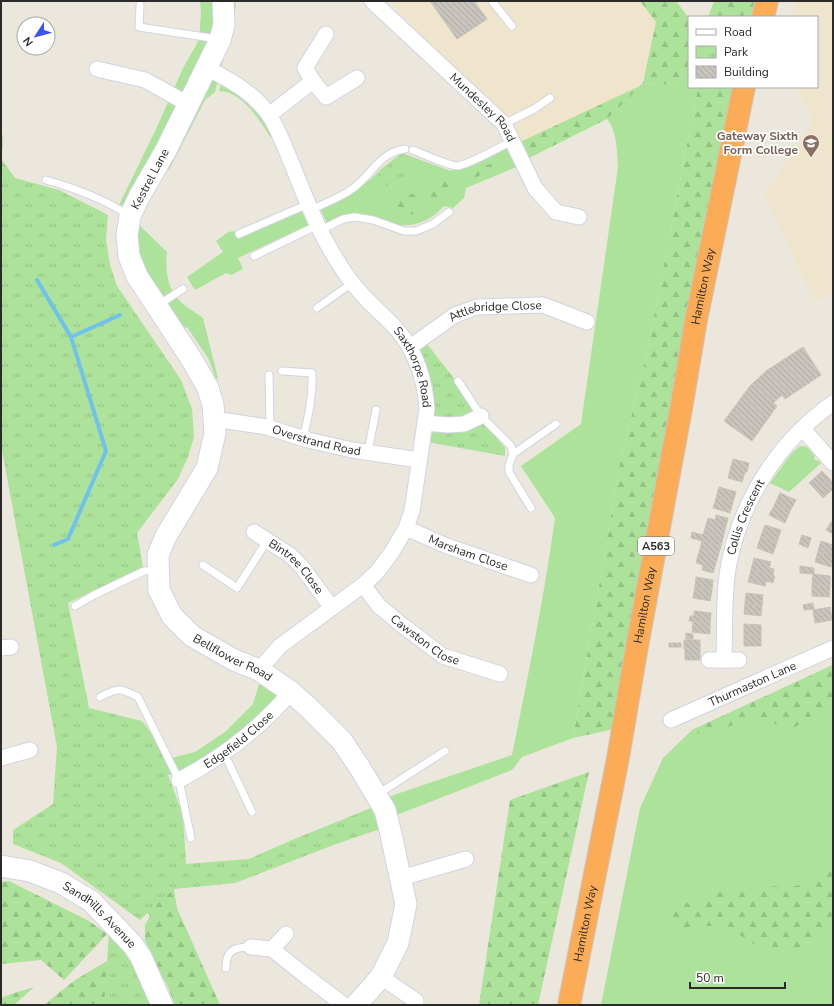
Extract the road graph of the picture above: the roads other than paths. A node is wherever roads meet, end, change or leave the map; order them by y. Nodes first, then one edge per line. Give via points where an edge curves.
1 (223, 1) edge
2 (372, 1) edge
3 (492, 1) edge
4 (767, 1) edge
5 (140, 5) dead end
6 (763, 16) edge
7 (512, 26) dead end
8 (326, 34) dead end
9 (220, 40) junction
10 (207, 68) junction
11 (97, 69) dead end
12 (357, 78) dead end
13 (313, 81) junction
14 (744, 88) edge
15 (550, 98) dead end
16 (188, 104) junction
17 (268, 115) junction
18 (504, 124) junction
19 (512, 141) junction
20 (405, 149) dead end
21 (413, 150) dead end
22 (46, 180) dead end
23 (310, 207) junction
24 (449, 212) dead end
25 (130, 216) junction
26 (579, 217) dead end
27 (320, 228) junction
28 (240, 234) dead end
29 (254, 256) dead end
30 (352, 283) junction
31 (184, 288) dead end
32 (156, 306) junction
33 (317, 308) dead end
34 (587, 322) dead end
35 (410, 347) junction
36 (282, 371) dead end
37 (269, 375) dead end
38 (458, 381) dead end
39 (833, 404) edge
40 (376, 410) dead end
41 (481, 416) junction
42 (214, 419) junction
43 (425, 423) junction
44 (556, 424) dead end
45 (270, 428) junction
46 (803, 429) junction
47 (303, 438) junction
48 (368, 452) junction
49 (513, 454) junction
50 (419, 460) junction
51 (833, 463) edge
52 (531, 508) dead end
53 (406, 528) junction
54 (254, 532) dead end
55 (267, 541) junction
56 (203, 565) dead end
57 (158, 570) junction
58 (531, 575) dead end
59 (363, 585) junction
60 (75, 606) dead end
61 (332, 608) junction
62 (833, 648) edge
63 (724, 660) dead end
64 (259, 670) junction
65 (500, 674) dead end
66 (291, 692) junction
67 (100, 697) dead end
68 (671, 720) dead end
69 (30, 750) dead end
70 (445, 751) dead end
71 (224, 753) junction
72 (1, 758) edge
73 (179, 780) junction
74 (376, 795) junction
75 (252, 812) dead end
76 (191, 838) dead end
77 (466, 859) dead end
78 (1, 866) edge
79 (401, 878) junction
80 (286, 934) dead end
81 (251, 947) joint
82 (272, 949) junction
83 (226, 968) dead end
84 (381, 977) junction
85 (416, 1001) dead end
86 (162, 1005) edge
87 (344, 1005) edge
88 (356, 1005) edge
89 (569, 1005) edge

1 - 9 street, Kestrel Lane via 224,25
2 - 18 street, Mundesley Road
3 - 7 lane
4 - 6 highway
5 - 9 lane via 139,27
8 - 13 street via 305,68
9 - 10 street, Kestrel Lane
10 - 16 street, Kestrel Lane
10 - 17 street, Saxthorpe Road via 241,87 255,98
11 - 16 street via 145,80
12 - 13 street via 326,97
13 - 17 street
14 - 89 highway, Hamilton Way / A563 via 696,320 618,758
15 - 18 lane
16 - 25 street, Kestrel Lane
17 - 23 street, Saxthorpe Road via 280,135
18 - 19 street, Mundesley Road
19 - 21 lane via 458,166
19 - 26 street, Mundesley Road via 535,188 556,212
20 - 23 lane via 382,158 351,190
22 - 25 lane via 98,199
23 - 27 street, Saxthorpe Road
23 - 28 lane
24 - 27 lane via 433,224 416,231 404,231 355,217
25 - 32 street, Kestrel Lane via 127,234 129,256 137,276
27 - 29 lane
27 - 30 street, Saxthorpe Road
30 - 33 lane
30 - 35 street, Saxthorpe Road via 402,335
31 - 32 lane
32 - 42 street, Kestrel Lane via 208,388
34 - 35 street, Attlebridge Close via 543,305 477,307 455,315
35 - 43 street, Saxthorpe Road via 419,364 426,393
36 - 47 lane via 312,373 313,388
37 - 45 lane
38 - 41 lane
39 - 46 street, Collis Crescent
40 - 48 lane
41 - 43 street via 464,424
41 - 49 lane via 511,446
42 - 45 street, Overstrand Road
42 - 57 street, Bellflower Road via 215,433 207,468 166,536 158,555
43 - 50 street, Saxthorpe Road
44 - 49 lane
45 - 47 street, Overstrand Road
46 - 51 street
46 - 63 street, Collis Crescent via 781,452 764,476 750,501 736,537 725,593
47 - 48 street, Overstrand Road
48 - 50 street, Overstrand Road
49 - 52 lane via 509,472
50 - 53 street, Saxthorpe Road via 412,511
53 - 58 street, Marsham Close via 447,546
53 - 59 street, Saxthorpe Road via 378,571
54 - 55 street, Bintree Close
55 - 56 lane via 237,588
55 - 61 street, Bintree Close via 290,555 302,567
57 - 60 lane via 144,571
57 - 64 street, Bellflower Road via 159,590 172,616 192,636 234,660
59 - 61 street, Saxthorpe Road
59 - 65 street, Cawston Close via 379,606 443,656
61 - 64 street, Saxthorpe Road via 280,646
62 - 68 street, Thurmaston Lane
64 - 66 street, Bellflower Road
66 - 71 street, Edgefield Close via 273,712
66 - 74 street, Bellflower Road via 342,742
67 - 73 lane via 114,689 138,697
69 - 72 street
70 - 74 lane
71 - 73 street, Edgefield Close
71 - 75 lane
73 - 76 lane
74 - 79 street, Bellflower Road via 385,810
77 - 79 street
78 - 86 street, Sandhills Avenue via 30,871 61,883 91,901 133,945
79 - 84 street, Bellflower Road via 406,904 403,923 398,943
80 - 82 street
81 - 82 street
81 - 83 lane via 232,950 226,959
82 - 87 street
84 - 85 street
84 - 88 street, Bellflower Road

